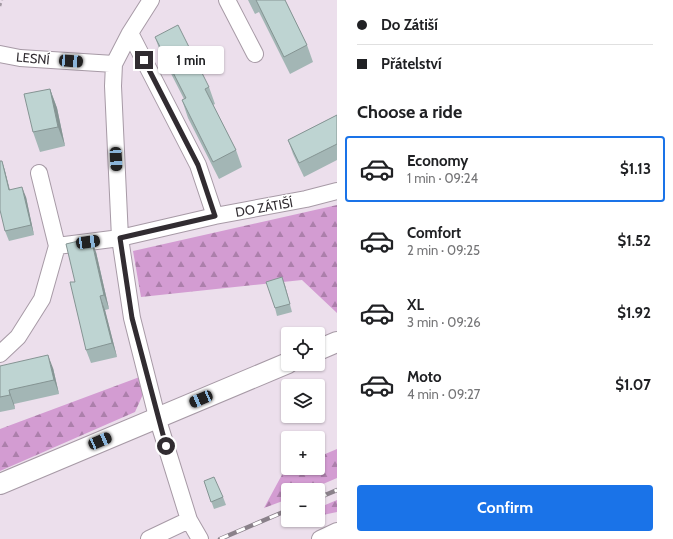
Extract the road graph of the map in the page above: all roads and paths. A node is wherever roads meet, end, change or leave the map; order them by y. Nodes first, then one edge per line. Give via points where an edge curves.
1 (2, 0) edge
2 (151, 0) edge
3 (227, 0) edge
4 (0, 6) edge
5 (130, 33) junction
6 (0, 54) edge
7 (255, 54) dead end
8 (114, 64) junction
9 (39, 173) dead end
10 (337, 190) edge
11 (215, 216) junction
12 (120, 238) junction
13 (57, 246) junction
14 (337, 342) edge
15 (325, 347) edge
16 (0, 354) edge
17 (281, 366) edge
18 (158, 417) junction
19 (0, 484) edge
20 (189, 520) junction
21 (337, 531) edge
22 (149, 539) edge
23 (200, 539) edge
24 (320, 539) edge

1 - 4 path
2 - 5 street
3 - 7 street
5 - 8 street
5 - 11 street via 198,165
6 - 8 street, LESNÍ via 20,58
8 - 12 street
9 - 13 street
10 - 11 street, DO ZÁTIŠÍ via 306,199
11 - 12 street, DO ZÁTIŠÍ
12 - 13 street, DO ZÁTIŠÍ
12 - 18 street via 132,318
13 - 16 street via 42,299 18,337
14 - 15 main road
17 - 18 main road
18 - 19 main road
18 - 20 street
20 - 22 street
20 - 23 street
21 - 24 street

